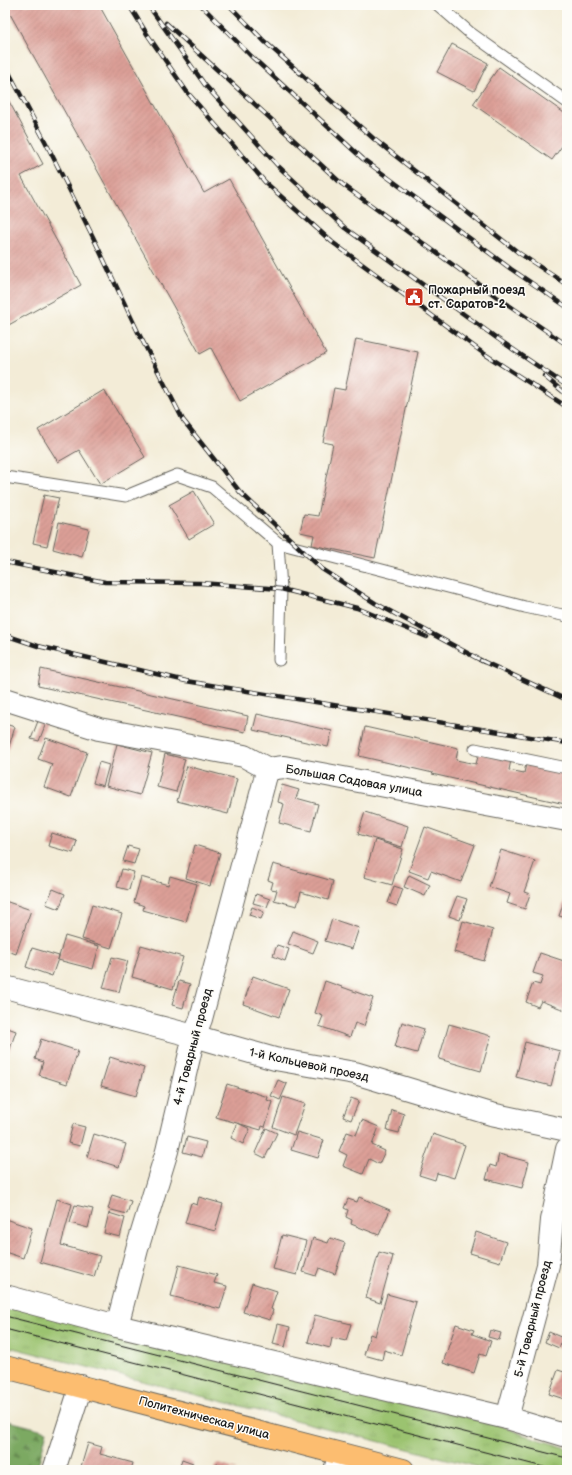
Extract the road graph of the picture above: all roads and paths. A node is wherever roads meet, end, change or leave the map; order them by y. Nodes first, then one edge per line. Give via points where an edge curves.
1 (438, 5) edge
2 (567, 102) edge
3 (5, 477) edge
4 (278, 544) junction
5 (567, 616) edge
6 (279, 660) dead end
7 (5, 699) edge
8 (475, 749) dead end
9 (567, 768) edge
10 (268, 769) junction
11 (567, 818) edge
12 (5, 987) edge
13 (194, 1036) junction
14 (567, 1130) edge
15 (567, 1149) edge
16 (5, 1296) edge
17 (118, 1326) junction
18 (5, 1366) edge
19 (81, 1386) junction
20 (507, 1418) junction
21 (567, 1436) edge
22 (338, 1462) edge
23 (54, 1470) edge
24 (403, 1470) edge

1 - 2 lane via 469,32
3 - 4 lane via 126,496 177,475 212,487
4 - 5 lane
4 - 6 lane via 281,589
7 - 10 street, Большая Садовая улица via 99,729 244,756
8 - 9 lane
10 - 11 street, Большая Садовая улица via 284,767
10 - 13 street, 4-й Товарный проезд via 201,1019
12 - 13 street, 1-й Кольцевой проезд
13 - 14 street, 1-й Кольцевой проезд via 275,1059 355,1073 491,1114
13 - 17 street, 4-й Товарный проезд via 167,1151 137,1249
15 - 20 street, 5-й Товарный проезд via 552,1220 548,1265
16 - 17 street
17 - 20 street
18 - 19 main road, Политехническая улица
19 - 22 main road, Политехническая улица
19 - 23 street
20 - 21 street
22 - 24 main road, Политехническая улица

